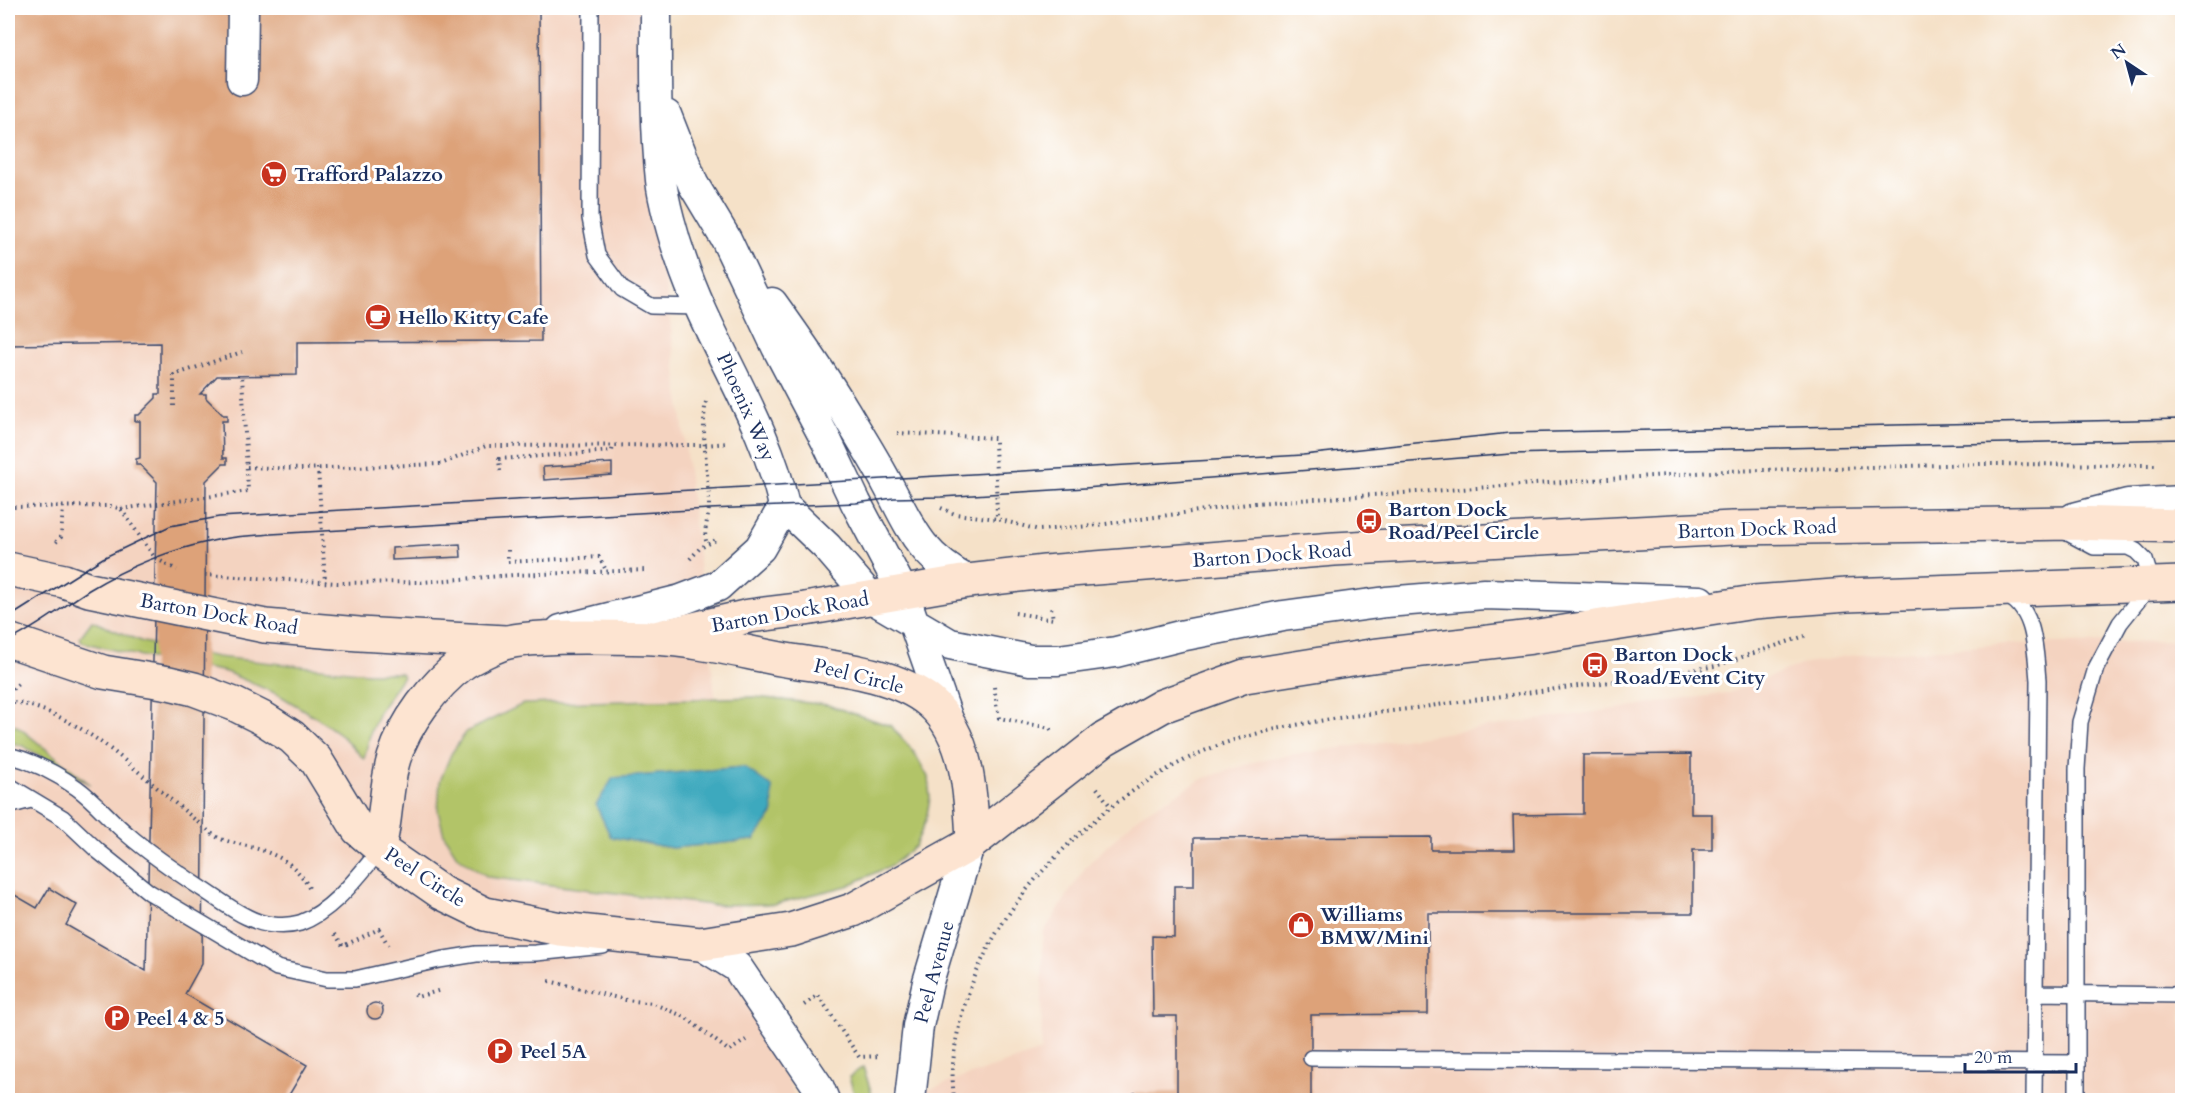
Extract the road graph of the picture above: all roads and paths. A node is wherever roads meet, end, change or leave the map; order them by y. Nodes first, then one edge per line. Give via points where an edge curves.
1 (243, 8) edge
2 (591, 8) edge
3 (656, 8) edge
4 (242, 80) dead end
5 (656, 90) junction
6 (726, 239) junction
7 (701, 307) junction
8 (242, 352) dead end
9 (724, 356) junction
10 (242, 375) dead end
11 (174, 406) dead end
12 (891, 433) dead end
13 (735, 442) dead end
14 (613, 445) junction
15 (705, 445) junction
16 (2159, 465) dead end
17 (247, 467) junction
18 (318, 468) junction
19 (500, 471) dead end
20 (2182, 501) edge
21 (784, 506) junction
22 (8, 507) edge
23 (121, 509) junction
24 (955, 514) dead end
25 (998, 519) junction
26 (2051, 524) junction
27 (2182, 526) edge
28 (508, 550) dead end
29 (681, 563) dead end
30 (8, 569) edge
31 (654, 569) dead end
32 (178, 571) dead end
33 (607, 572) junction
34 (201, 574) dead end
35 (968, 581) junction
36 (325, 582) junction
37 (2167, 583) edge
38 (1990, 589) junction
39 (903, 592) junction
40 (870, 597) junction
41 (1754, 602) junction
42 (916, 625) junction
43 (1806, 636) dead end
44 (655, 638) junction
45 (8, 640) edge
46 (514, 641) junction
47 (8, 701) edge
48 (948, 720) junction
49 (8, 755) edge
50 (8, 786) edge
51 (31, 800) junction
52 (8, 806) edge
53 (971, 843) junction
54 (379, 848) junction
55 (321, 910) junction
56 (657, 941) junction
57 (700, 944) junction
58 (2035, 993) junction
59 (2078, 994) junction
60 (2182, 995) edge
61 (775, 1023) junction
62 (729, 1051) dead end
63 (1311, 1058) dead end
64 (915, 1060) junction
65 (2034, 1062) junction
66 (2077, 1063) junction
67 (953, 1065) junction
68 (824, 1101) edge
69 (909, 1101) edge
70 (954, 1101) edge
71 (2034, 1101) edge
72 (2077, 1101) edge

1 - 4 street
2 - 7 lane via 590,219 597,255 622,289 651,306
3 - 5 street, Phoenix Way
5 - 6 street via 693,184
5 - 7 street, Phoenix Way via 661,182 681,260
6 - 35 street via 845,412 911,531 929,554
6 - 39 street
7 - 9 street, Phoenix Way
8 - 11 path via 174,375
9 - 15 path via 705,405
9 - 21 street, Phoenix Way via 759,432
10 - 17 path
12 - 25 path via 995,438
13 - 15 path
14 - 15 path
14 - 18 path via 486,446 441,464
14 - 19 path via 612,452 500,459
15 - 29 path via 707,544
16 - 25 path via 1726,471 1255,503 1039,530
17 - 18 path
17 - 23 path via 248,491
18 - 36 path
20 - 26 street via 2128,504
21 - 40 street via 827,547
21 - 46 street via 759,548 718,586 681,600
22 - 23 path
23 - 32 path via 155,558
24 - 25 path
26 - 27 main road, Barton Dock Road
26 - 35 main road, Barton Dock Road via 1732,528 1323,550
26 - 37 lane via 2094,547 2128,547 2136,551
28 - 33 path via 508,562 599,557
30 - 46 main road, Barton Dock Road via 265,626
31 - 33 path
33 - 36 path via 422,582
34 - 36 path
35 - 39 main road, Barton Dock Road
37 - 38 main road
37 - 59 lane via 2120,623 2096,668 2080,722
38 - 41 main road
38 - 58 lane via 2020,606 2035,641
39 - 40 main road, Barton Dock Road
39 - 42 street
40 - 42 street
40 - 44 main road, Barton Dock Road via 749,616
41 - 42 street via 1484,594 1386,602 1283,616 1116,652 1058,660 1030,660 950,644
41 - 53 main road via 1245,676 1162,706 1104,739
42 - 48 street
43 - 67 path via 1714,666 1335,718 1236,740 1190,757 1134,789 1083,828 1010,909 985,951 966,1000
44 - 46 main road, Peel Circle
44 - 48 main road, Peel Circle via 837,667 884,680 911,688
45 - 54 main road via 103,672 194,689 264,719 292,737 316,760 358,829
46 - 54 main road, Peel Circle via 464,663 429,697 410,723 394,757
47 - 55 path via 28,704 87,732 217,837 281,856 302,874
48 - 53 main road, Peel Circle via 964,765 971,804
49 - 55 lane via 64,778 150,853 248,918 276,926 300,922
50 - 51 lane
51 - 52 lane
51 - 56 lane via 63,818 149,892 277,968 294,973 355,979 476,954 536,953
53 - 57 main road, Peel Circle via 853,909 790,930
53 - 64 street, Peel Avenue via 928,982
54 - 55 lane via 340,897
54 - 56 main road, Peel Circle via 442,893 485,914 560,929
56 - 57 main road, Peel Circle
57 - 61 street via 737,967
58 - 59 lane
58 - 65 lane
59 - 60 lane
59 - 66 lane
61 - 62 path
61 - 64 path via 818,995 859,1057
61 - 68 street
63 - 65 lane
64 - 67 path
64 - 69 street, Peel Avenue
65 - 66 lane
65 - 71 lane
66 - 72 lane
67 - 70 path

